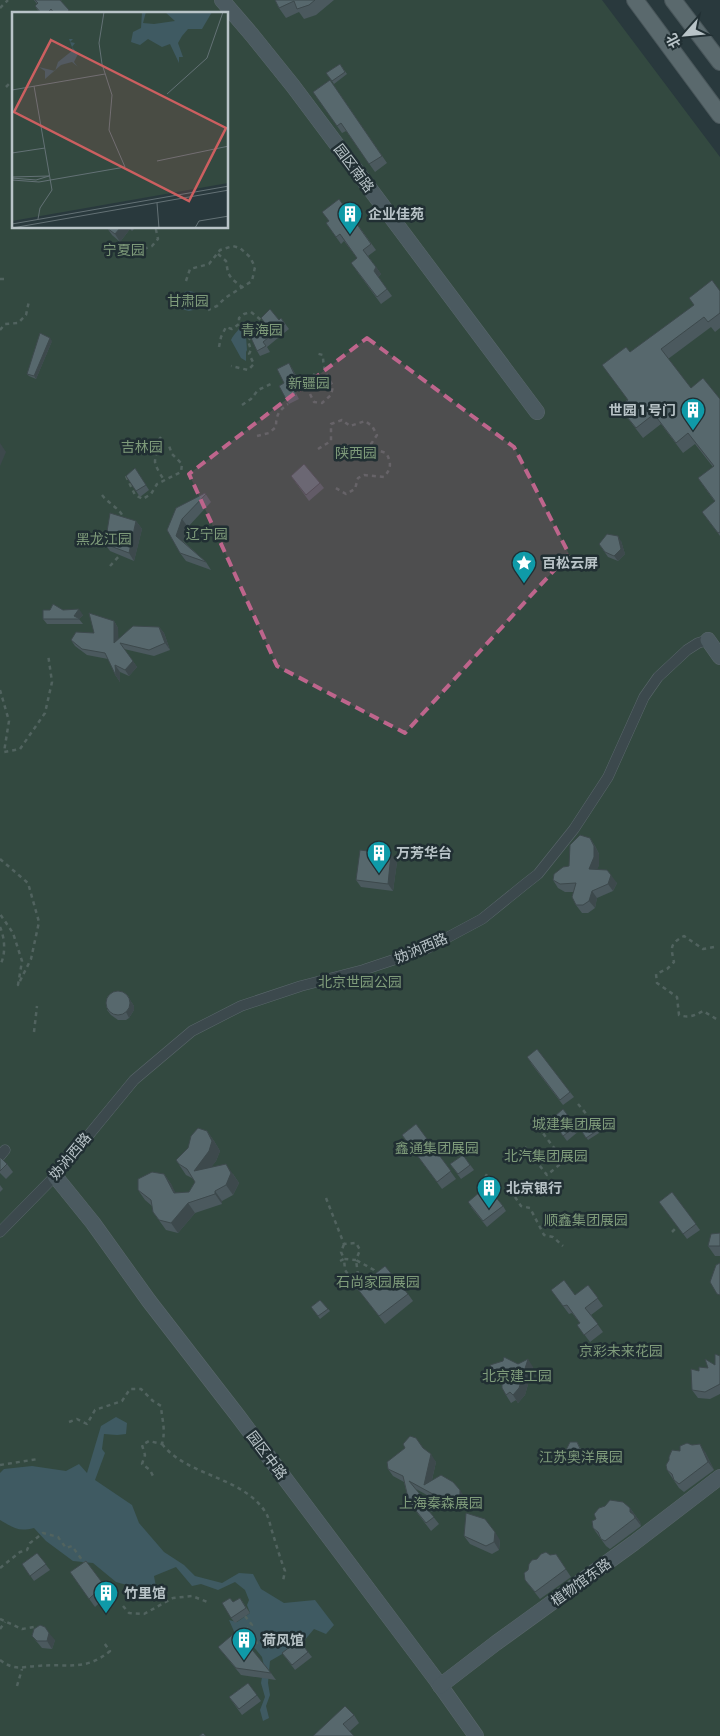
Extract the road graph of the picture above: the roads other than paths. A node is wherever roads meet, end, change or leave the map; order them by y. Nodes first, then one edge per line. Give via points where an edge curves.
1 (222, 0) edge
2 (635, 0) edge
3 (674, 0) edge
4 (720, 62) edge
5 (720, 115) edge
6 (537, 412) dead end
7 (708, 640) joint
8 (720, 657) edge
9 (55, 1176) junction
10 (0, 1232) edge
11 (720, 1477) edge
12 (440, 1686) junction
13 (476, 1736) edge

1 - 6 street, 园区南路 via 293,86
2 - 5 main road
3 - 4 main road
7 - 8 street
7 - 9 street, 妫汭西路 via 687,650 658,677 644,697 608,777 574,829 538,874 482,919 426,949 241,1006 192,1032 134,1080
9 - 10 street, 妫汭西路
9 - 12 street, 园区中路
11 - 12 street, 植物馆东路
12 - 13 street, 园区中路

